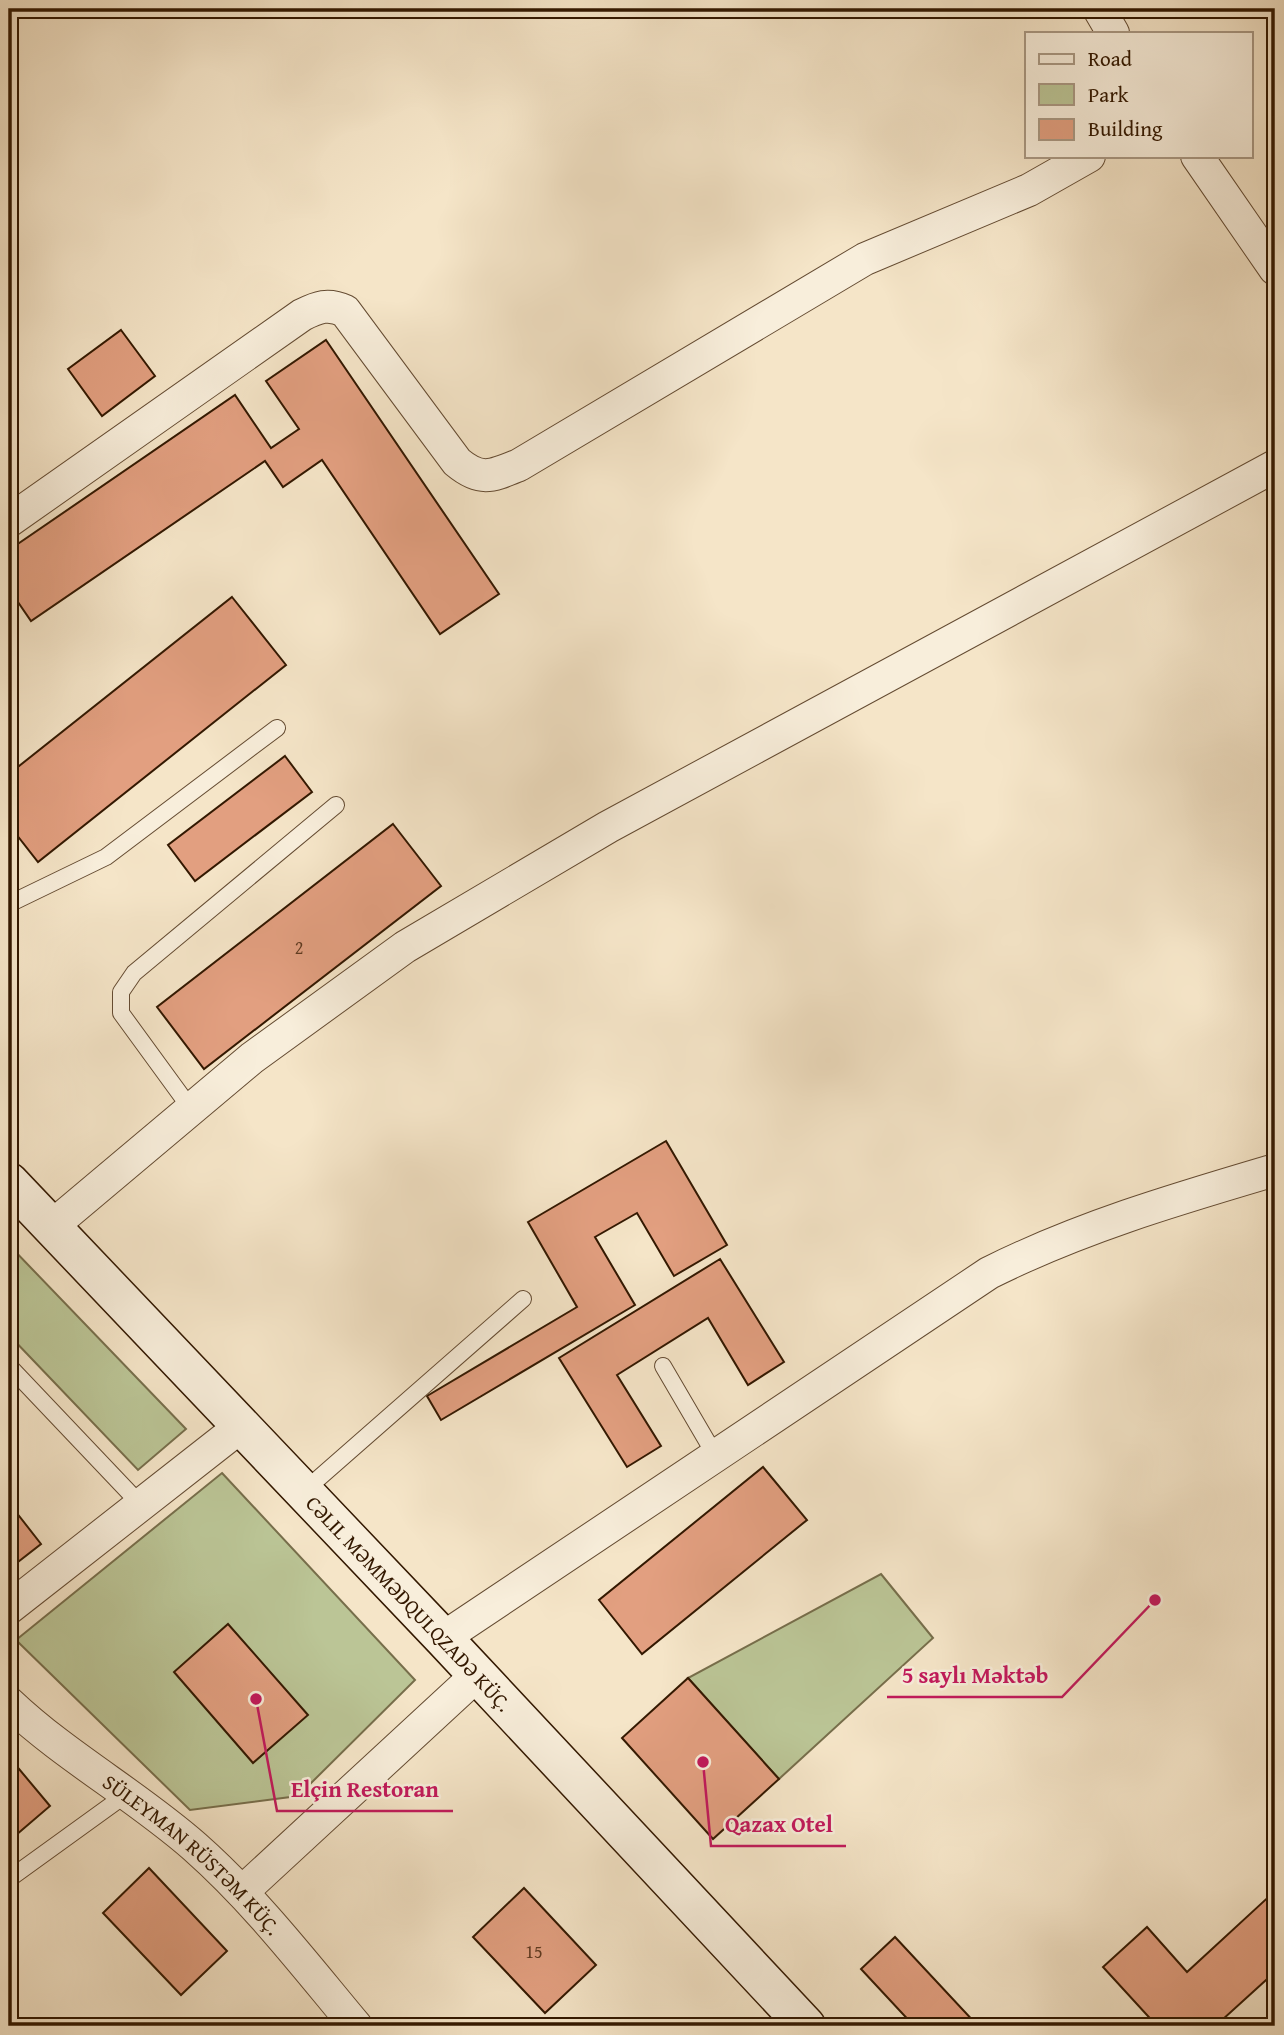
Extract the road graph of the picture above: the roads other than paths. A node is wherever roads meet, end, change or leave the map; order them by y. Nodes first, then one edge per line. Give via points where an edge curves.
1 (1098, 9) edge
2 (1112, 32) edge
3 (1085, 158) edge
4 (1198, 158) edge
5 (1275, 269) edge
6 (1275, 466) edge
7 (9, 521) edge
8 (277, 728) dead end
9 (336, 804) dead end
10 (9, 904) edge
11 (191, 1109) junction
12 (1275, 1170) edge
13 (9, 1182) edge
14 (51, 1227) junction
15 (523, 1298) dead end
16 (9, 1366) edge
17 (663, 1366) dead end
18 (240, 1427) junction
19 (715, 1455) junction
20 (303, 1492) junction
21 (141, 1505) junction
22 (9, 1608) edge
23 (443, 1638) junction
24 (478, 1674) junction
25 (9, 1703) edge
26 (128, 1793) junction
27 (9, 1879) edge
28 (242, 1892) junction
29 (356, 2026) edge
30 (806, 2026) edge

1 - 2 street
3 - 7 street via 1029,190 865,260 519,465 493,475 473,475 457,463 345,311 320,306
4 - 5 street
6 - 11 street via 621,820 405,947 335,995
8 - 10 lane via 106,858
9 - 11 lane via 134,973 121,992 121,1013
11 - 14 street
12 - 19 street via 1107,1221 1022,1256 944,1300
13 - 14 street, CƏLIL MƏMMƏDQULQZADƏ KÜÇ.
14 - 18 street, CƏLIL MƏMMƏDQULQZADƏ KÜÇ.
15 - 20 lane
16 - 21 lane
17 - 19 lane
18 - 20 street, CƏLIL MƏMMƏDQULQZADƏ KÜÇ.
18 - 21 street
19 - 23 street
20 - 23 street, CƏLIL MƏMMƏDQULQZADƏ KÜÇ.
21 - 22 street
23 - 24 street, CƏLIL MƏMMƏDQULQZADƏ KÜÇ.
24 - 28 street
24 - 30 street, CƏLIL MƏMMƏDQULQZADƏ KÜÇ.
25 - 26 street, SÜLEYMAN RÜSTƏM KÜÇ. via 41,1734
26 - 27 lane
26 - 28 street, SÜLEYMAN RÜSTƏM KÜÇ.
28 - 29 street, SÜLEYMAN RÜSTƏM KÜÇ.

